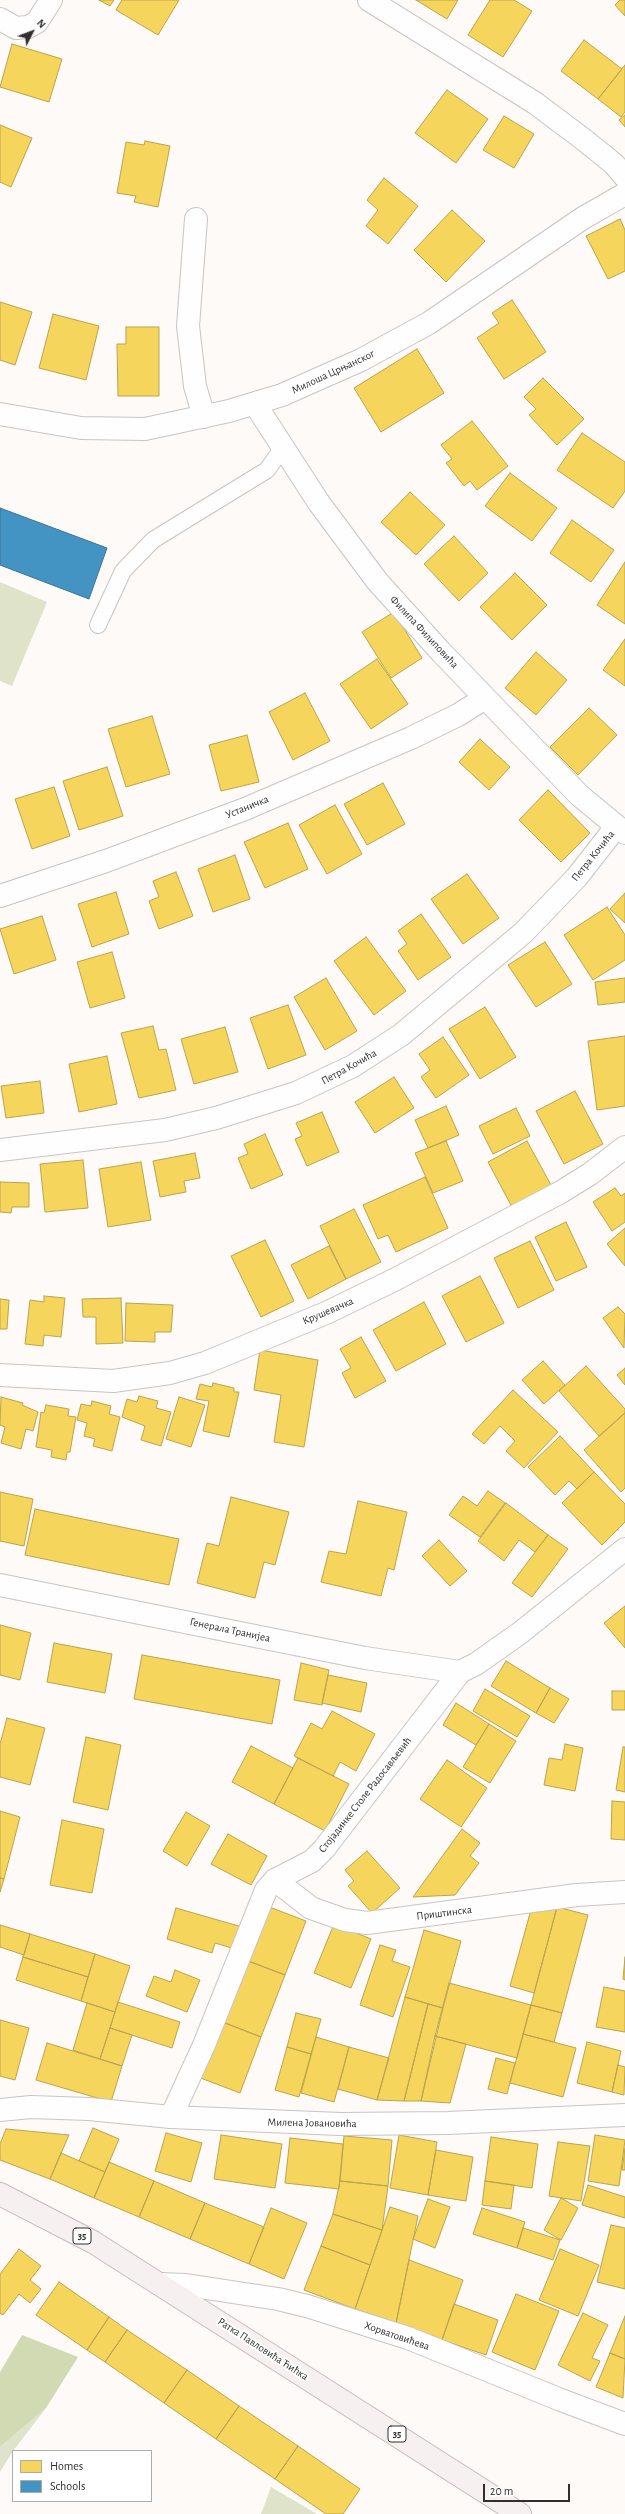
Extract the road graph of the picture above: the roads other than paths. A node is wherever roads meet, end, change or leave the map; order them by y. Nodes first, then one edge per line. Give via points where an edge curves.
1 (51, 0) edge
2 (369, 0) edge
3 (0, 19) edge
4 (625, 177) edge
5 (625, 194) edge
6 (196, 219) dead end
7 (255, 404) junction
8 (0, 414) edge
9 (204, 417) junction
10 (282, 449) junction
11 (98, 625) dead end
12 (485, 698) junction
13 (621, 830) edge
14 (0, 896) edge
15 (0, 1150) edge
16 (622, 1156) edge
17 (0, 1376) edge
18 (625, 1548) edge
19 (0, 1585) edge
20 (460, 1672) junction
21 (275, 1880) junction
22 (625, 1892) edge
23 (0, 2110) edge
24 (625, 2115) edge
25 (171, 2117) junction
26 (0, 2194) edge
27 (160, 2284) junction
28 (625, 2424) edge
29 (520, 2514) edge

1 - 3 street via 36,22 28,27 16,28
2 - 4 street via 534,103 614,164
5 - 7 street, Милоша Црњанског via 583,218 407,336 307,386
6 - 9 street via 188,326 195,386
7 - 9 street, Милоша Црњанског
7 - 10 street, Филипа Филиповића
8 - 9 street, Милоша Црњанског via 81,428 118,430 165,426
10 - 11 lane via 267,470 153,540 123,571
10 - 12 street, Филипа Филиповића via 365,566 408,617
12 - 13 street, Филипа Филиповића via 579,795
12 - 14 street, Устаничка via 423,732 245,809
13 - 15 street, Петра Кочића via 522,933 401,1035 354,1066 289,1096 216,1118 164,1130
16 - 17 street, Крушевачка via 561,1192 353,1301 205,1363 170,1374 113,1381
18 - 20 street, Стојадинке Столе Радосављевић via 520,1633 476,1664
19 - 20 street, Генерала Транијеа via 358,1656
20 - 21 street, Стојадинке Столе Радосављевић via 324,1849 312,1861
21 - 22 street, Приштинска via 311,1908 346,1920 367,1923 577,1895
21 - 25 street, Стојадинке Столе Радосављевић via 261,1899 204,2045
23 - 25 street, Милена Јовановића via 30,2107 89,2109
24 - 25 street, Милена Јовановића via 380,2124
26 - 27 main road, Ратка Павловића Ћићка / 35 via 93,2242
27 - 28 street, Хорватовићева via 270,2298 307,2306 408,2338
27 - 29 main road, Ратка Павловића Ћићка / 35

